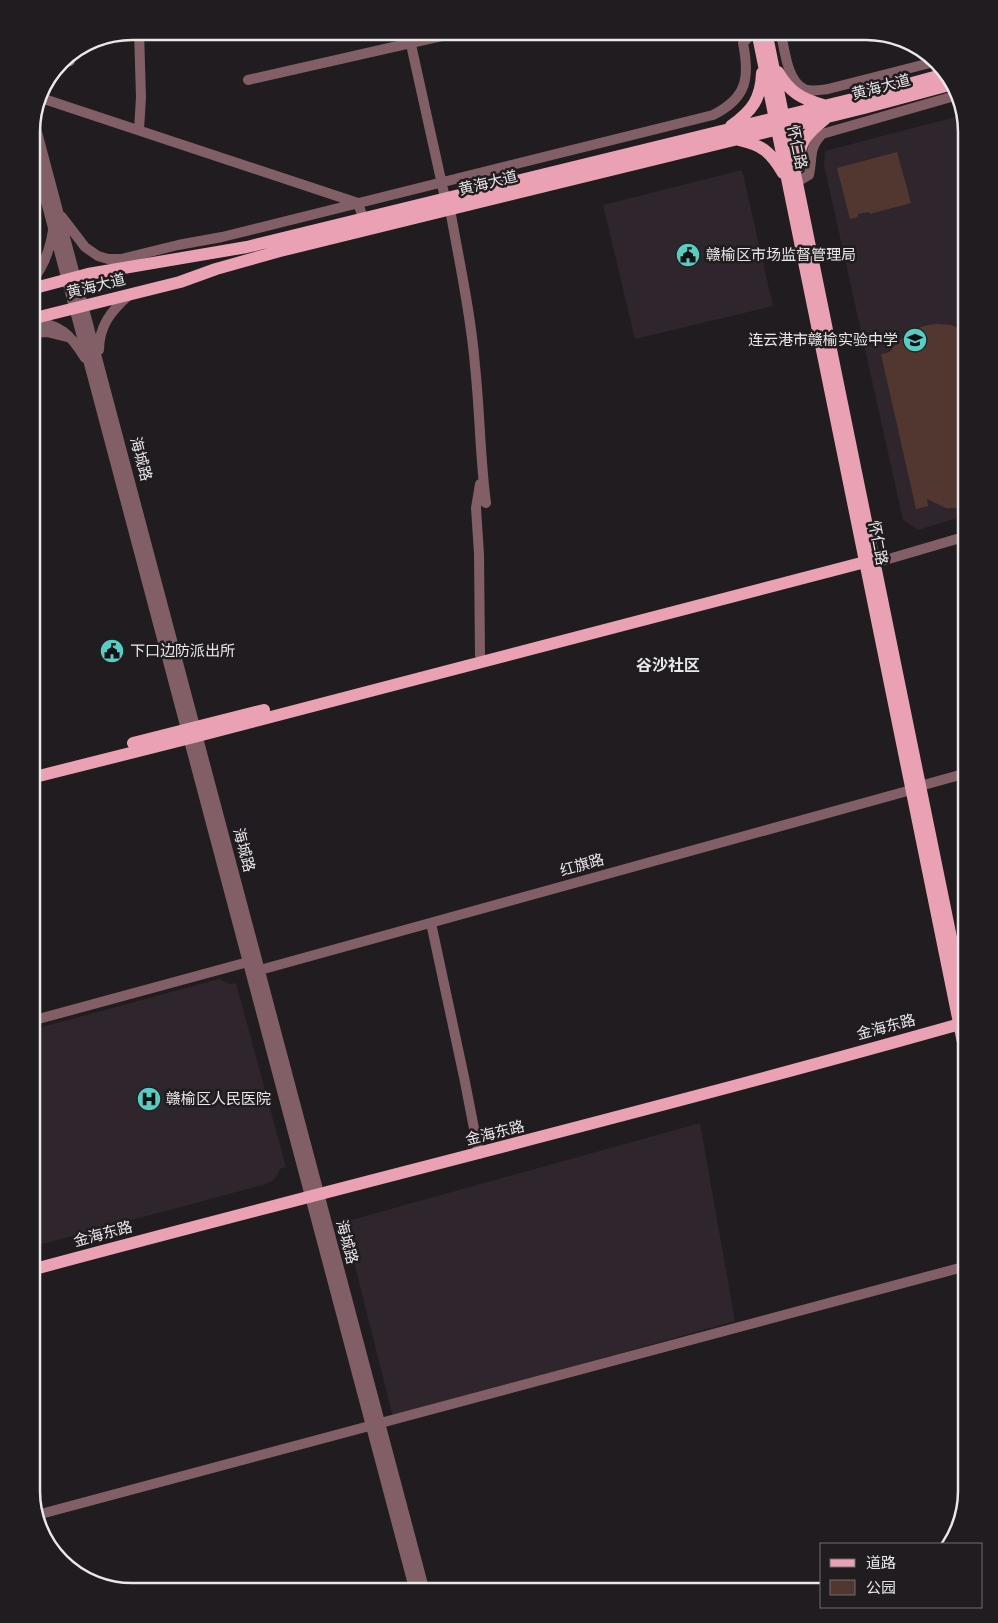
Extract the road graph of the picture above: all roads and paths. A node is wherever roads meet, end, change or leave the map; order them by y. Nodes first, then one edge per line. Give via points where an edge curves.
1 (139, 40) edge
2 (410, 40) edge
3 (424, 40) edge
4 (747, 40) edge
5 (759, 40) edge
6 (767, 40) edge
7 (782, 40) edge
8 (411, 43) junction
9 (768, 60) junction
10 (928, 64) edge
11 (939, 76) edge
12 (248, 80) dead end
13 (946, 86) edge
14 (951, 97) edge
15 (46, 99) edge
16 (826, 111) junction
17 (780, 122) junction
18 (727, 129) junction
19 (139, 130) junction
20 (40, 139) edge
21 (737, 139) junction
22 (40, 169) edge
23 (442, 182) junction
24 (793, 183) junction
25 (358, 203) junction
26 (447, 204) junction
27 (60, 214) junction
28 (363, 218) junction
29 (58, 226) junction
30 (46, 259) junction
31 (40, 263) edge
32 (122, 268) junction
33 (40, 270) edge
34 (72, 278) junction
35 (40, 287) edge
36 (131, 293) junction
37 (80, 306) junction
38 (40, 318) edge
39 (40, 323) edge
40 (40, 332) edge
41 (71, 338) junction
42 (99, 361) junction
43 (92, 370) junction
44 (482, 474) junction
45 (486, 503) dead end
46 (958, 538) edge
47 (868, 561) junction
48 (480, 655) junction
49 (193, 733) junction
50 (40, 767) edge
51 (40, 776) edge
52 (958, 776) edge
53 (916, 788) junction
54 (430, 923) junction
55 (248, 962) junction
56 (260, 970) junction
57 (958, 995) edge
58 (40, 1019) edge
59 (958, 1027) edge
60 (958, 1027) edge
61 (479, 1154) junction
62 (316, 1200) junction
63 (40, 1268) edge
64 (958, 1268) edge
65 (40, 1277) edge
66 (376, 1425) junction
67 (43, 1513) edge
68 (413, 1583) edge
69 (422, 1583) edge

1 - 19 street via 142,97
2 - 8 street
3 - 8 street
4 - 23 street via 743,43 747,75 738,96 719,112
5 - 9 main road, 怀仁路
6 - 9 main road, 怀仁路
7 - 10 street via 794,79 804,89 828,89
8 - 12 street
8 - 23 street
9 - 16 main road via 793,92
9 - 17 main road, 怀仁路
9 - 18 main road via 758,98 744,116
11 - 16 main road, 黄海大道
13 - 16 main road, 黄海大道
14 - 24 street via 822,134 811,150 809,175
15 - 19 street
16 - 17 main road, 黄海大道
16 - 24 main road via 804,138
17 - 18 main road, 黄海大道
17 - 21 main road, 黄海大道
17 - 24 main road, 怀仁路
18 - 26 main road, 黄海大道
19 - 25 street
20 - 27 street, 海城路
21 - 24 main road via 769,152
21 - 26 main road, 黄海大道
22 - 29 street, 海城路
23 - 25 street
23 - 26 street
24 - 47 main road, 怀仁路
25 - 27 street via 122,259 108,259 92,253
25 - 28 street
26 - 28 main road, 黄海大道
26 - 36 main road, 黄海大道 via 180,282
26 - 44 street via 476,366
27 - 29 street, 海城路
28 - 32 main road, 黄海大道 via 247,247
29 - 30 street
29 - 32 street via 89,258 105,266
29 - 34 street, 海城路
30 - 31 street
30 - 33 street
32 - 34 main road, 黄海大道
34 - 35 main road, 黄海大道
34 - 37 street, 海城路
36 - 37 main road, 黄海大道
36 - 42 street via 114,309 100,332
37 - 38 main road, 黄海大道
37 - 42 street, 海城路
37 - 43 street, 海城路
39 - 41 street via 56,326
40 - 41 street
41 - 43 street
42 - 49 street, 海城路
43 - 49 street, 海城路
44 - 45 street
44 - 48 street via 476,508
46 - 47 street
47 - 48 main road
47 - 49 main road
47 - 53 main road, 怀仁路
48 - 49 main road
49 - 50 main road
49 - 51 main road
49 - 55 street, 海城路
49 - 56 street, 海城路
52 - 53 street, 红旗路
53 - 54 street, 红旗路
53 - 57 main road, 怀仁路
54 - 56 street, 红旗路
54 - 61 street
55 - 58 street
55 - 62 street, 海城路
56 - 62 street, 海城路
59 - 61 main road, 金海东路
60 - 62 main road, 金海东路 via 534,1148
61 - 62 main road, 金海东路
62 - 63 main road, 金海东路
62 - 65 main road, 金海东路
62 - 66 street, 海城路
64 - 66 street
66 - 67 street
66 - 68 street, 海城路
66 - 69 street, 海城路

